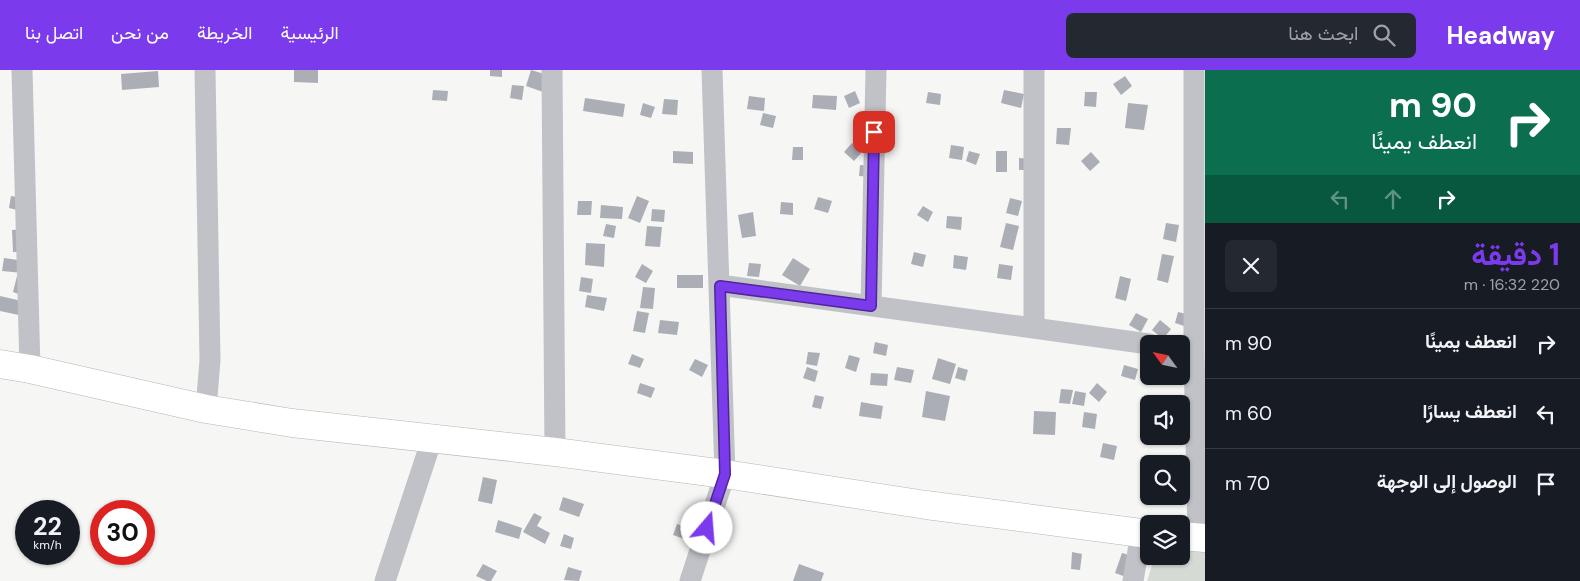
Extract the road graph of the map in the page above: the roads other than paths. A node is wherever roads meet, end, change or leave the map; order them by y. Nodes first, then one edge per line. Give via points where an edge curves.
1 (22, 70) edge
2 (205, 70) edge
3 (552, 70) edge
4 (712, 70) edge
5 (876, 70) edge
6 (1034, 70) edge
7 (1194, 70) edge
8 (720, 286) junction
9 (871, 306) junction
10 (1034, 328) junction
11 (1140, 343) edge
12 (1194, 350) edge
13 (0, 364) edge
14 (30, 369) junction
15 (206, 409) junction
16 (432, 439) junction
17 (555, 452) junction
18 (725, 474) junction
19 (1140, 532) edge
20 (1195, 537) edge
21 (1140, 551) edge
22 (385, 581) edge
23 (690, 581) edge
24 (1132, 581) edge

1 - 14 street
2 - 15 street via 210,360
3 - 17 street
4 - 8 street
5 - 9 street
6 - 10 street
7 - 12 street
8 - 9 street
8 - 18 street
9 - 10 street
10 - 11 street
12 - 20 street
13 - 14 main road
14 - 15 main road
15 - 16 main road via 292,423
16 - 17 main road
16 - 22 street
17 - 18 main road
18 - 19 main road via 926,505
18 - 23 street
21 - 24 street

